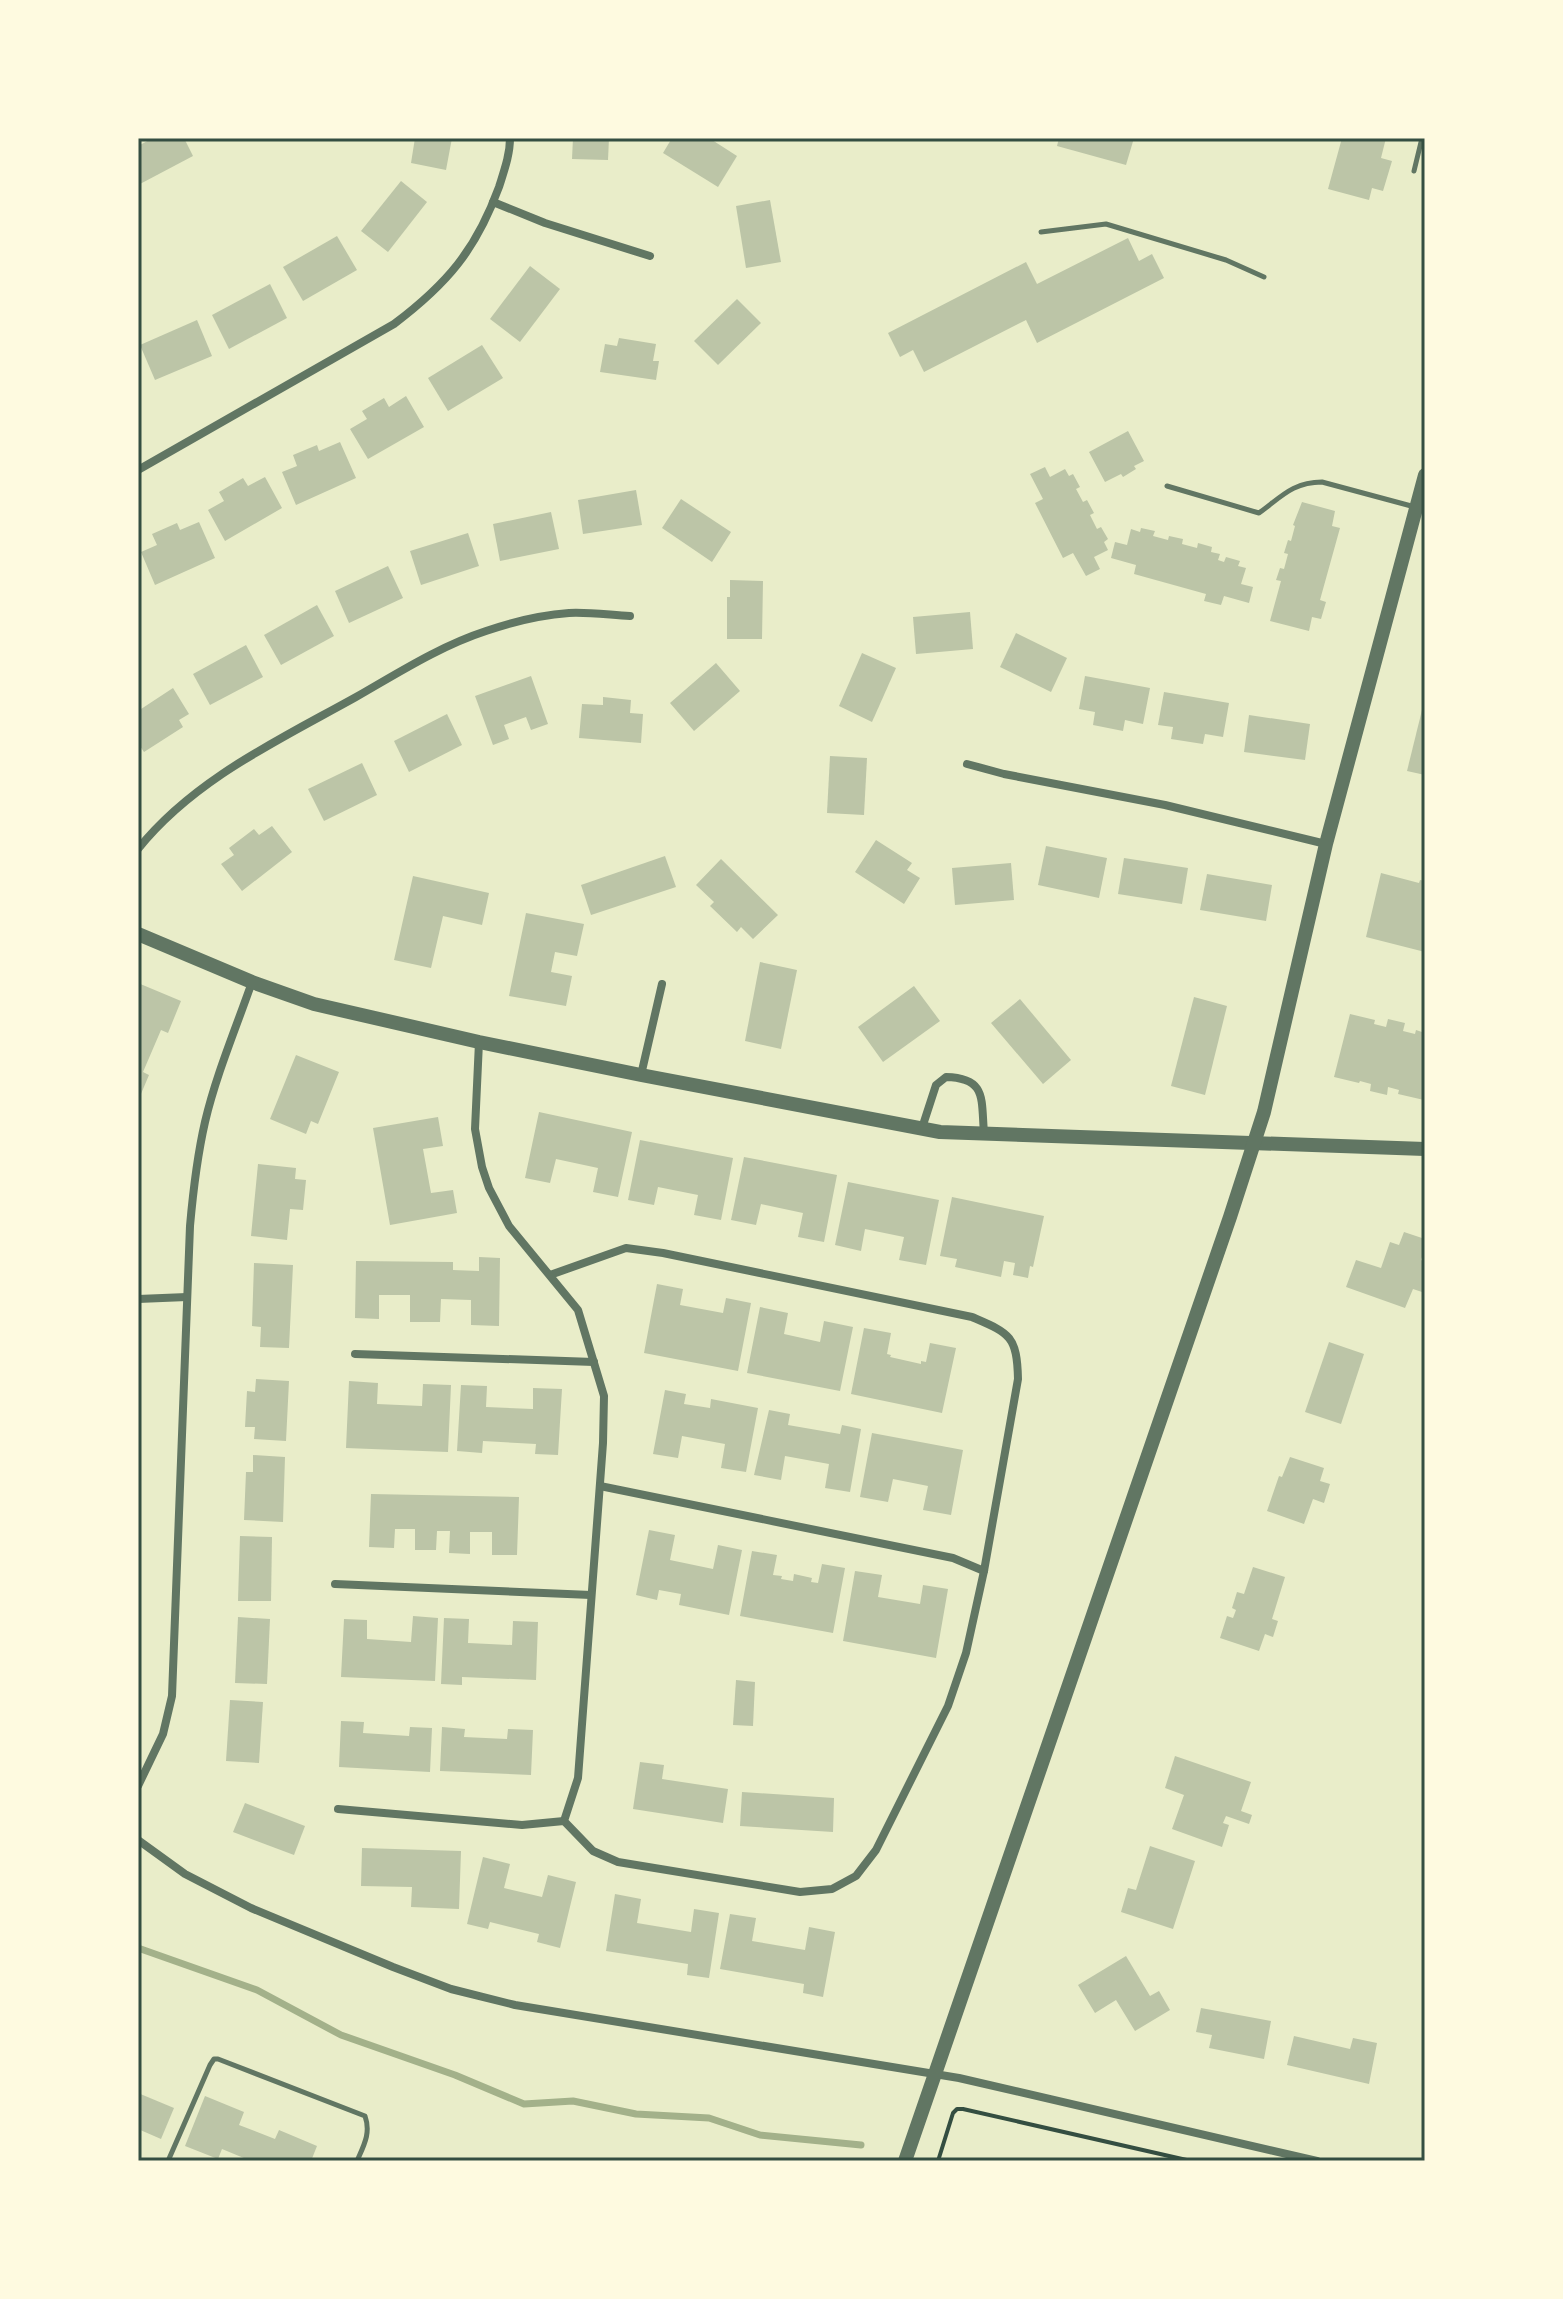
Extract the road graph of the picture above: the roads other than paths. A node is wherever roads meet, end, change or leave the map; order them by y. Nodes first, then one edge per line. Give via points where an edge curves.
1 (510, 138) edge
2 (1422, 138) edge
3 (1414, 171) dead end
4 (493, 202) junction
5 (1041, 232) dead end
6 (650, 256) dead end
7 (1264, 277) dead end
8 (138, 470) edge
9 (1425, 475) edge
10 (1167, 486) dead end
11 (1416, 507) junction
12 (630, 616) dead end
13 (967, 764) dead end
14 (1326, 844) junction
15 (138, 849) edge
16 (138, 934) edge
17 (252, 982) junction
18 (662, 984) dead end
19 (479, 1042) junction
20 (641, 1075) junction
21 (922, 1128) junction
22 (984, 1133) junction
23 (1254, 1143) junction
24 (1425, 1149) edge
25 (550, 1275) junction
26 (187, 1297) junction
27 (138, 1299) edge
28 (355, 1354) dead end
29 (594, 1362) junction
30 (600, 1486) junction
31 (984, 1571) junction
32 (335, 1584) dead end
33 (591, 1595) junction
34 (138, 1786) edge
35 (338, 1809) dead end
36 (564, 1821) junction
37 (138, 1840) edge
38 (936, 2074) junction
39 (168, 2161) edge
40 (357, 2161) edge
41 (905, 2161) edge
42 (1317, 2161) edge

1 - 4 street
2 - 3 lane
4 - 6 street
4 - 8 street via 455,270 426,300 394,324
5 - 7 lane via 1106,224 1226,260
9 - 11 street
10 - 11 lane via 1259,513 1309,482
11 - 14 street
12 - 15 street via 547,616 440,649 193,794
13 - 14 street
14 - 23 street
16 - 17 street
17 - 19 street via 314,1004
17 - 26 street via 205,1122 194,1183
18 - 20 street
19 - 20 street
19 - 25 street via 475,1129 482,1167 509,1226
20 - 21 street
21 - 22 street
21 - 22 street via 936,1085 946,1077 963,1077 976,1085 981,1097
22 - 23 street
23 - 24 street
23 - 38 street
25 - 29 street via 578,1310
25 - 31 street via 626,1248 972,1317 1005,1331 1017,1354 1018,1379
26 - 27 street
26 - 34 street via 172,1696 163,1734
28 - 29 street
29 - 30 street via 604,1396
30 - 31 street via 953,1558
30 - 33 street
31 - 36 street via 948,1706 876,1850 856,1876 832,1889 800,1892 618,1862 593,1851
32 - 33 street
33 - 36 street via 578,1778
35 - 36 street via 522,1825
37 - 38 street via 185,1874 251,1908 451,1989 515,2005
38 - 41 street
38 - 42 street
39 - 40 lane via 210,2065 218,2059 365,2116 368,2135

